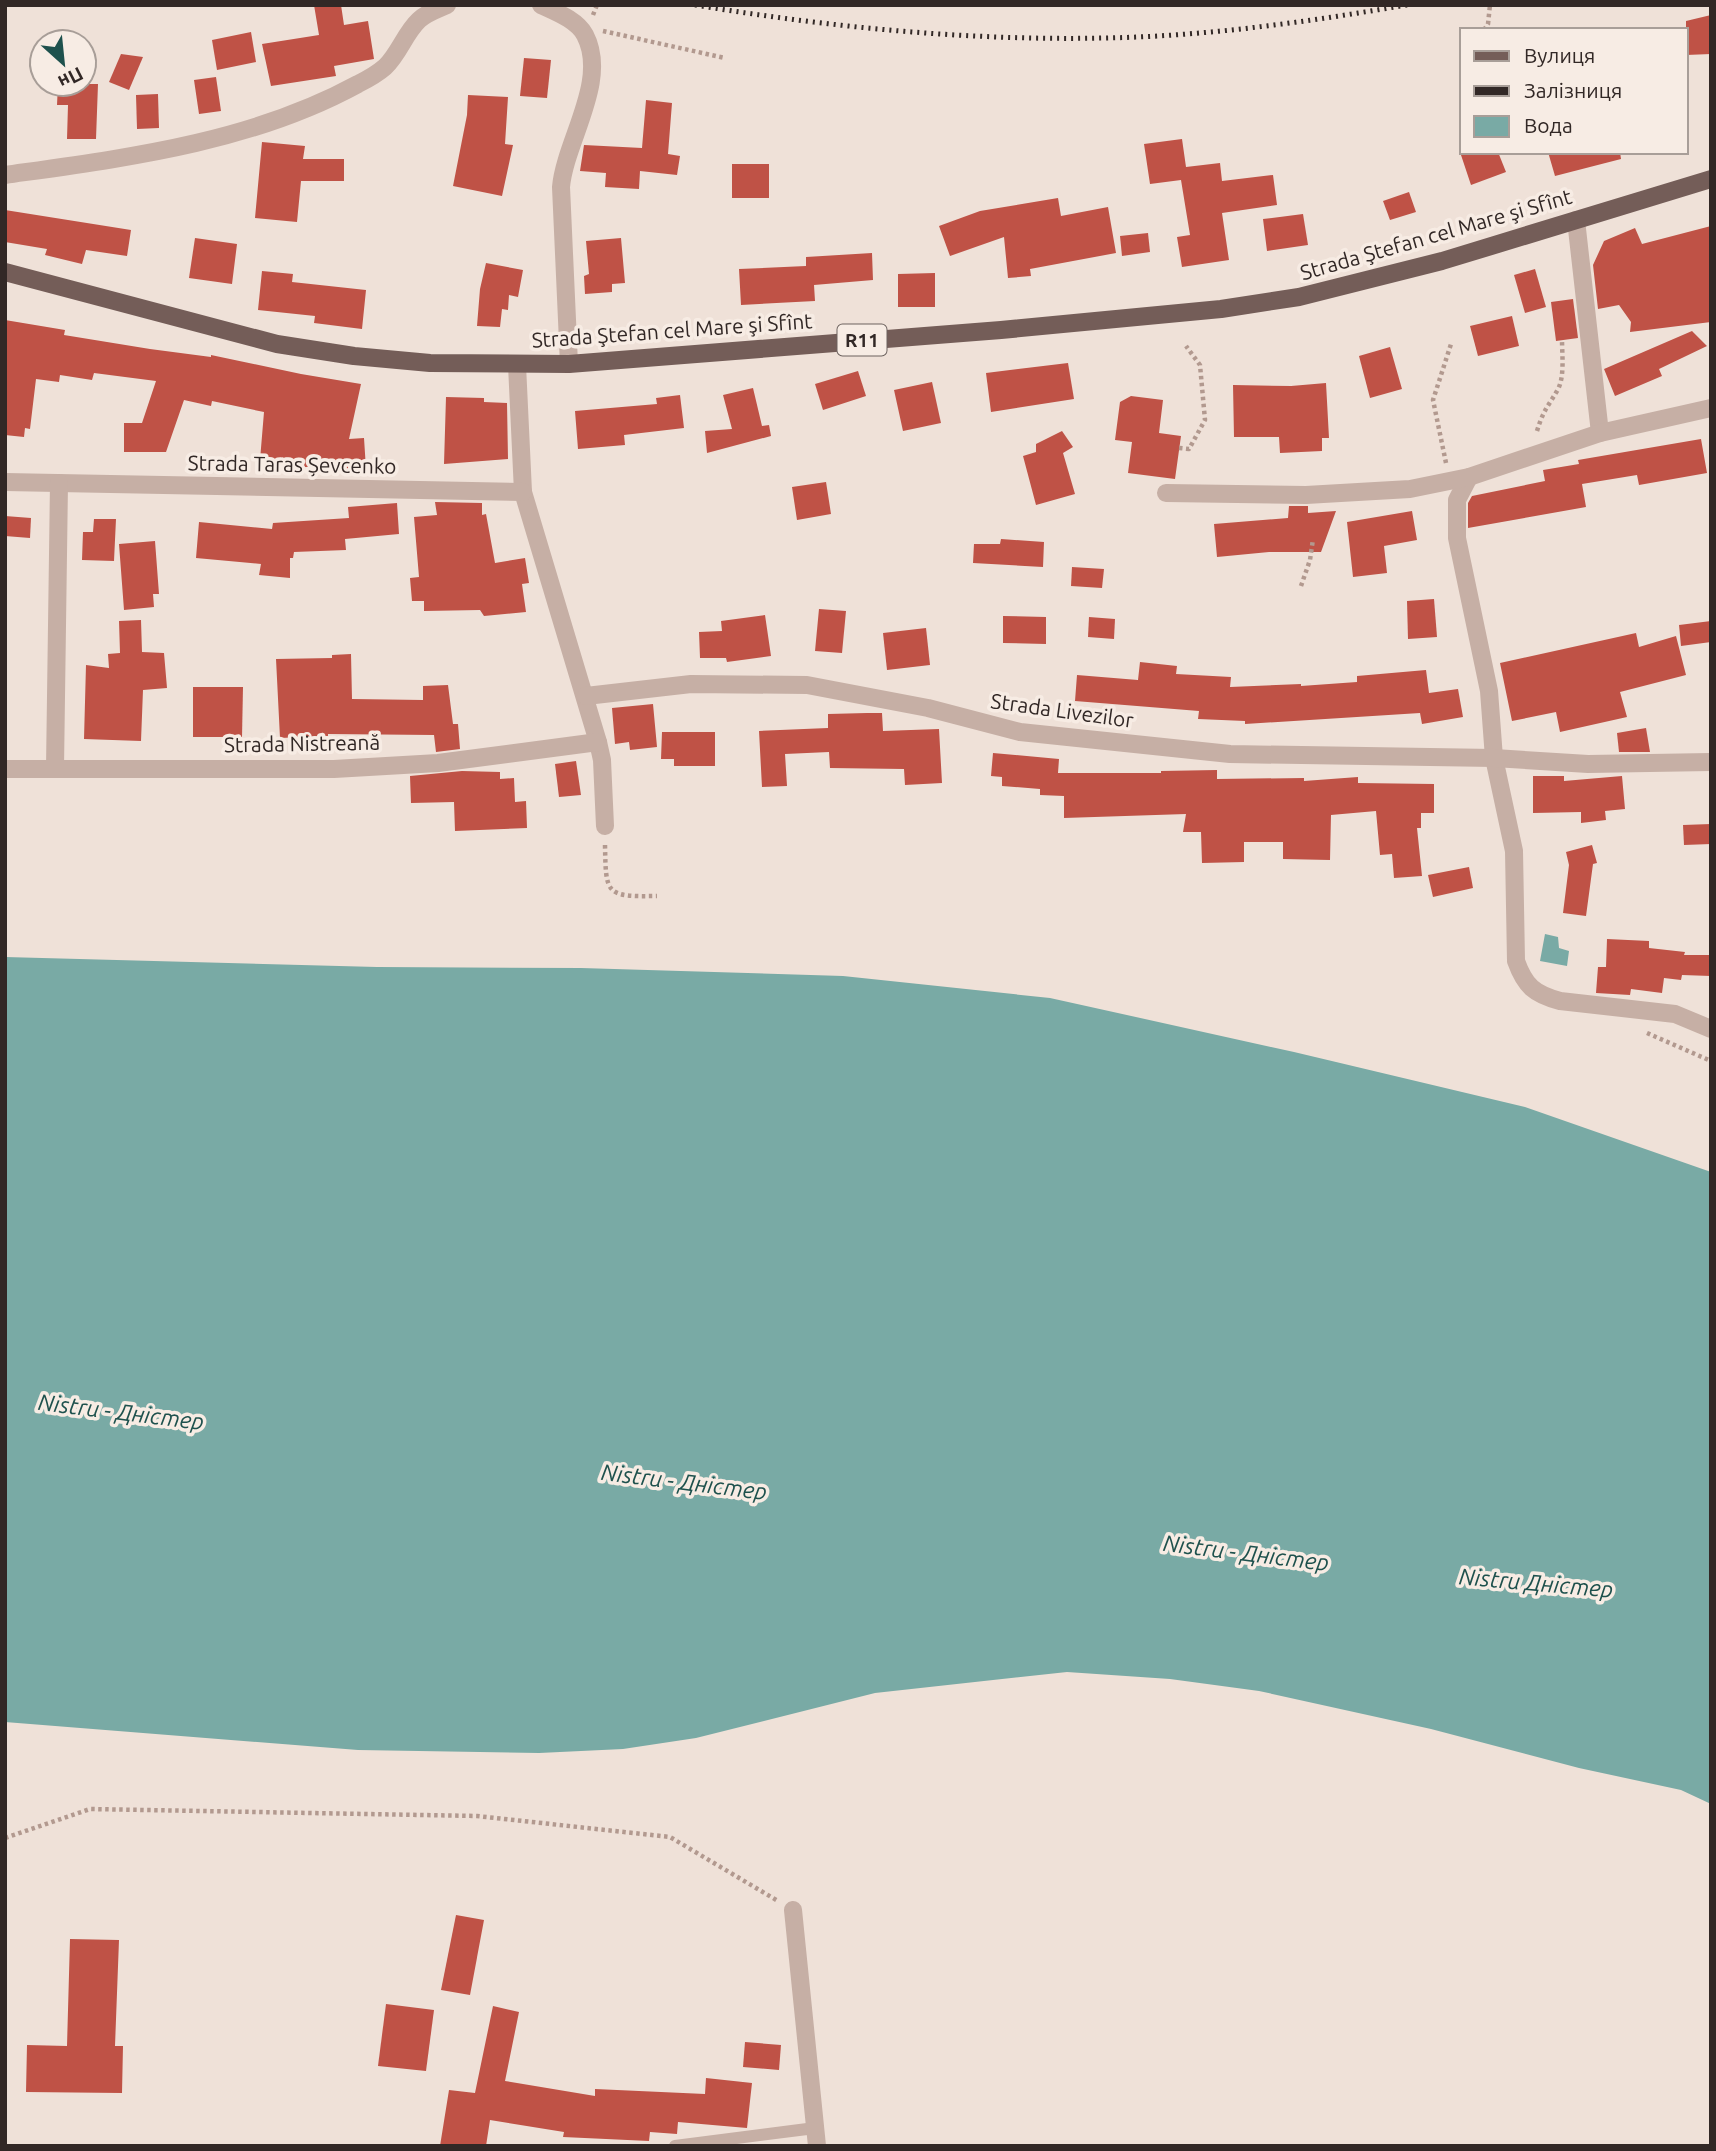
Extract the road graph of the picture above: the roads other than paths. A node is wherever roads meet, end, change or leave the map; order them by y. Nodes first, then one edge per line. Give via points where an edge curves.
1 (447, 5) edge
2 (541, 5) edge
3 (5, 175) edge
4 (1711, 179) edge
5 (1576, 220) junction
6 (5, 272) edge
7 (569, 364) junction
8 (517, 365) junction
9 (1711, 408) edge
10 (1600, 433) junction
11 (1469, 477) junction
12 (5, 482) edge
13 (59, 483) junction
14 (523, 492) junction
15 (1166, 493) dead end
16 (586, 696) junction
17 (598, 742) junction
18 (1494, 758) junction
19 (1711, 762) edge
20 (55, 768) junction
21 (5, 769) edge
22 (605, 826) road end
23 (1711, 1029) edge
24 (793, 1910) road end
25 (816, 2137) edge
26 (675, 2146) edge

1 - 3 street via 420,19 372,77 283,117 129,157
2 - 7 street via 571,21 585,35 592,62 589,91 562,168
4 - 5 main road, Strada Ştefan cel Mare şi Sfînt / R11
5 - 7 main road, Strada Ştefan cel Mare şi Sfînt / R11 via 1299,298 1001,330
5 - 10 street
6 - 8 main road, Strada Ştefan cel Mare şi Sfînt / R11 via 277,344 430,363
7 - 8 main road, Strada Ştefan cel Mare şi Sfînt / R11
8 - 14 street
9 - 10 street
10 - 11 street
11 - 15 street via 1410,489 1306,495
11 - 18 street via 1457,500 1457,538 1489,691
12 - 13 street, Strada Taras Șevcenko
13 - 14 street, Strada Taras Șevcenko
13 - 20 street
14 - 16 street
16 - 17 street
16 - 18 street, Strada Livezilor via 691,684 807,685 1056,736 1230,754
17 - 20 street, Strada Nistreană via 438,763 368,767
17 - 22 street
18 - 19 street, Strada Livezilor via 1588,764
18 - 23 street via 1514,851 1516,961 1529,986 1560,1001 1675,1014
20 - 21 street, Strada Nistreană
24 - 25 street
25 - 26 lane

